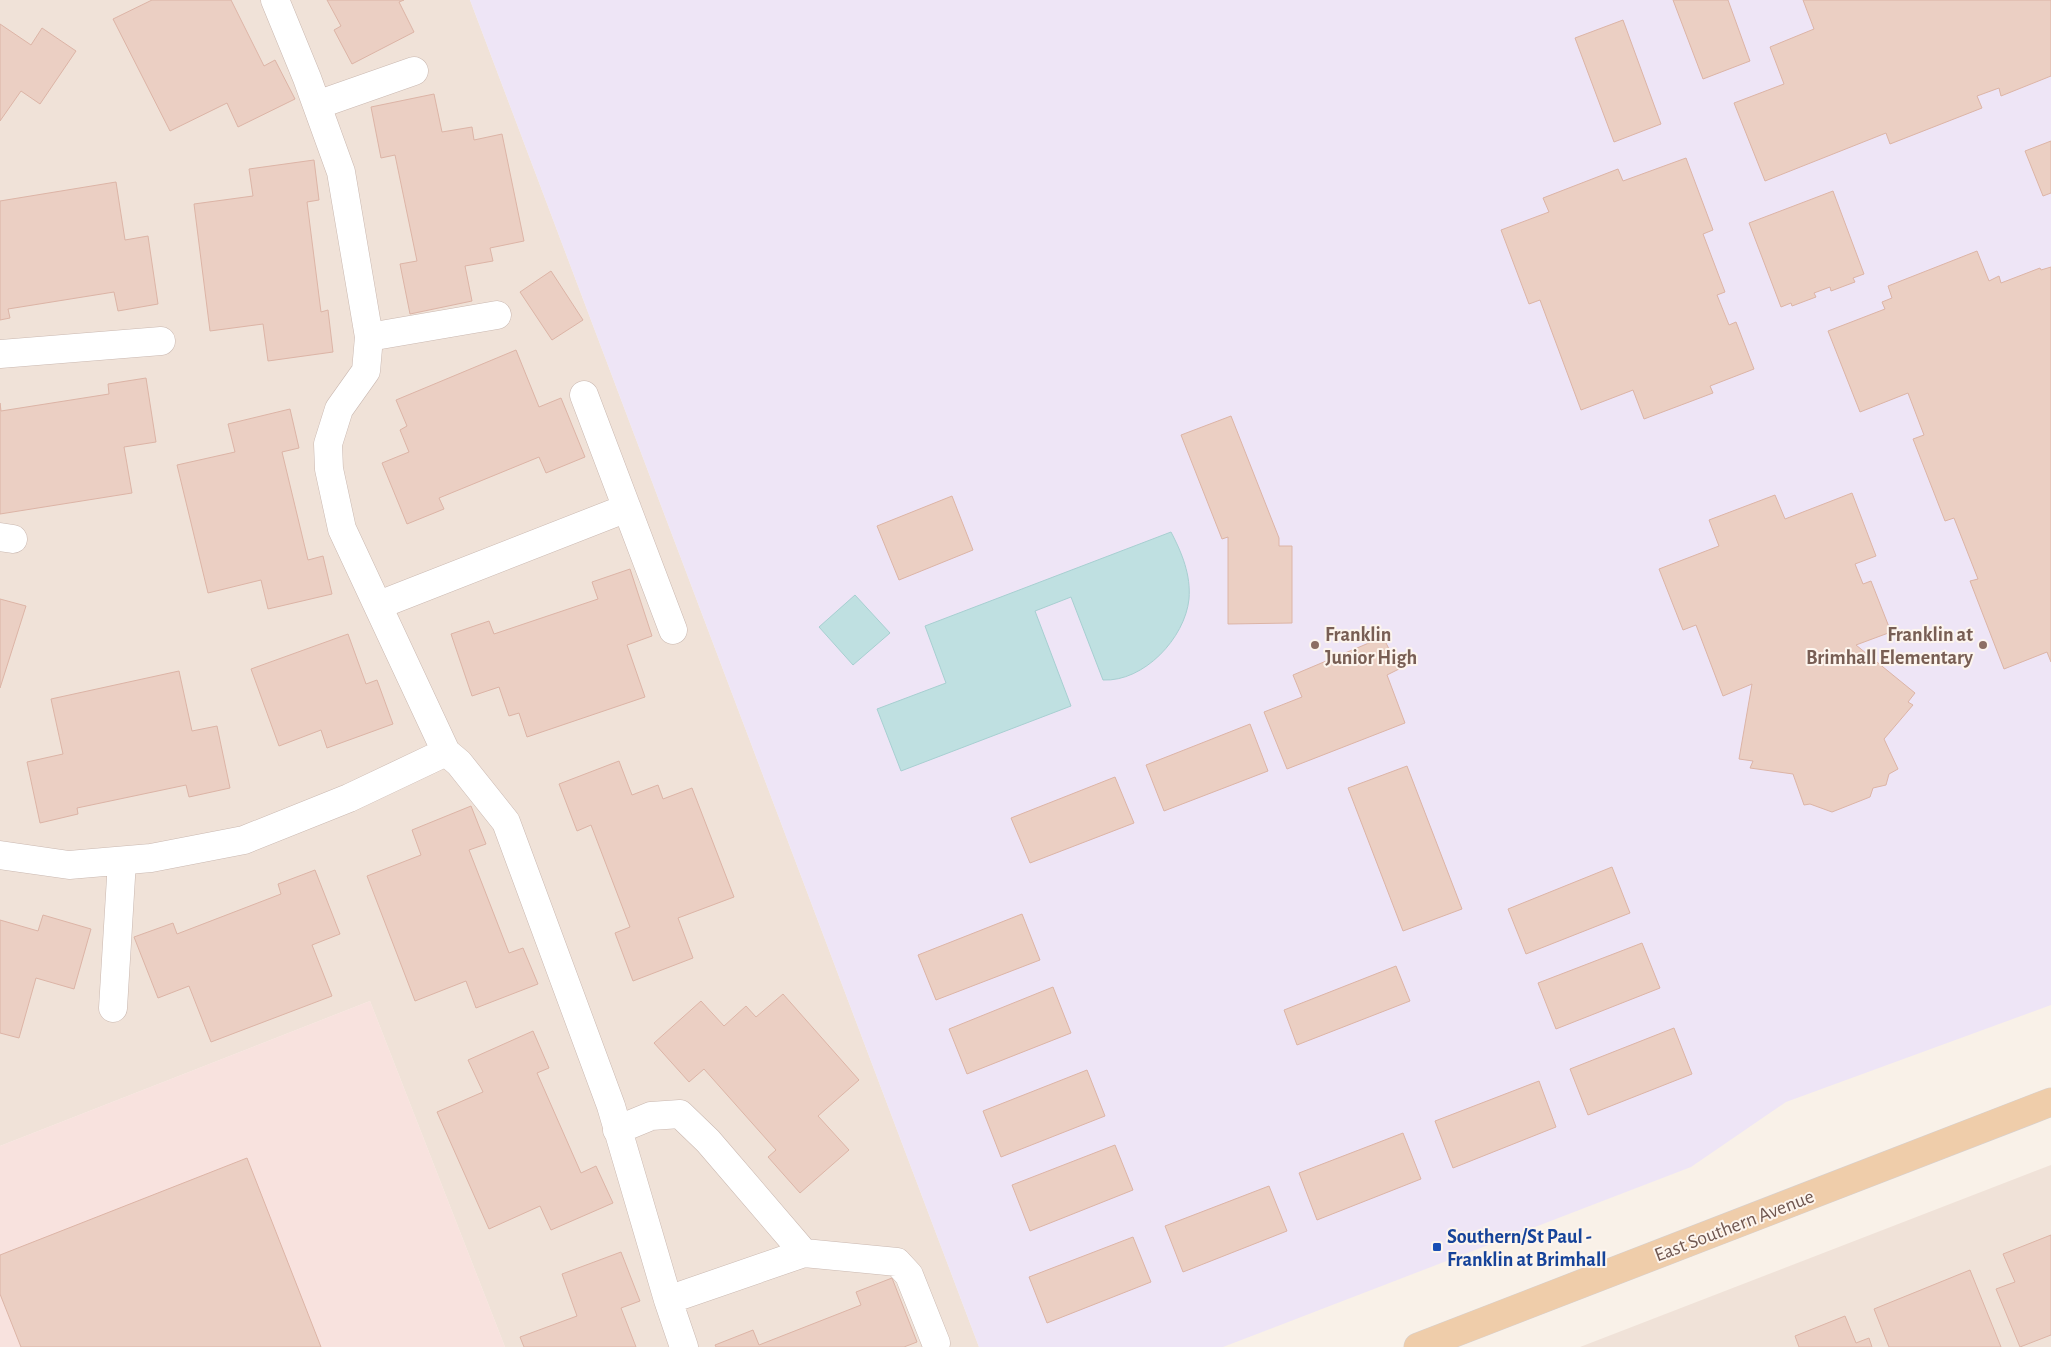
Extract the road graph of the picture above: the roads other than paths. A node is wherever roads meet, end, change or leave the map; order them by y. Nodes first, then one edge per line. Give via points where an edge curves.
1 (275, 0) edge
2 (414, 71) dead end
3 (317, 104) junction
4 (497, 315) dead end
5 (369, 337) junction
6 (162, 341) dead end
7 (0, 354) edge
8 (584, 395) dead end
9 (627, 508) junction
10 (379, 605) junction
11 (673, 630) dead end
12 (446, 752) junction
13 (0, 855) edge
14 (122, 861) junction
15 (113, 1008) dead end
16 (2051, 1102) edge
17 (618, 1130) junction
18 (804, 1254) junction
19 (668, 1300) junction
20 (936, 1343) dead end
21 (684, 1347) edge
22 (1418, 1347) edge

1 - 3 lane
2 - 3 lane
3 - 5 lane via 341,172
4 - 5 lane
5 - 10 lane via 366,371 339,409 328,444 329,470 342,529
6 - 7 lane
8 - 9 lane
9 - 10 lane
9 - 11 lane
10 - 12 lane
12 - 14 lane via 349,798 244,840
12 - 17 lane via 459,763 506,822
13 - 14 lane via 69,864
14 - 15 lane
16 - 22 main road, East Southern Avenue
17 - 18 lane via 651,1116 680,1114 708,1141
17 - 19 lane
18 - 19 lane
18 - 20 lane via 897,1262 909,1275
19 - 21 lane

